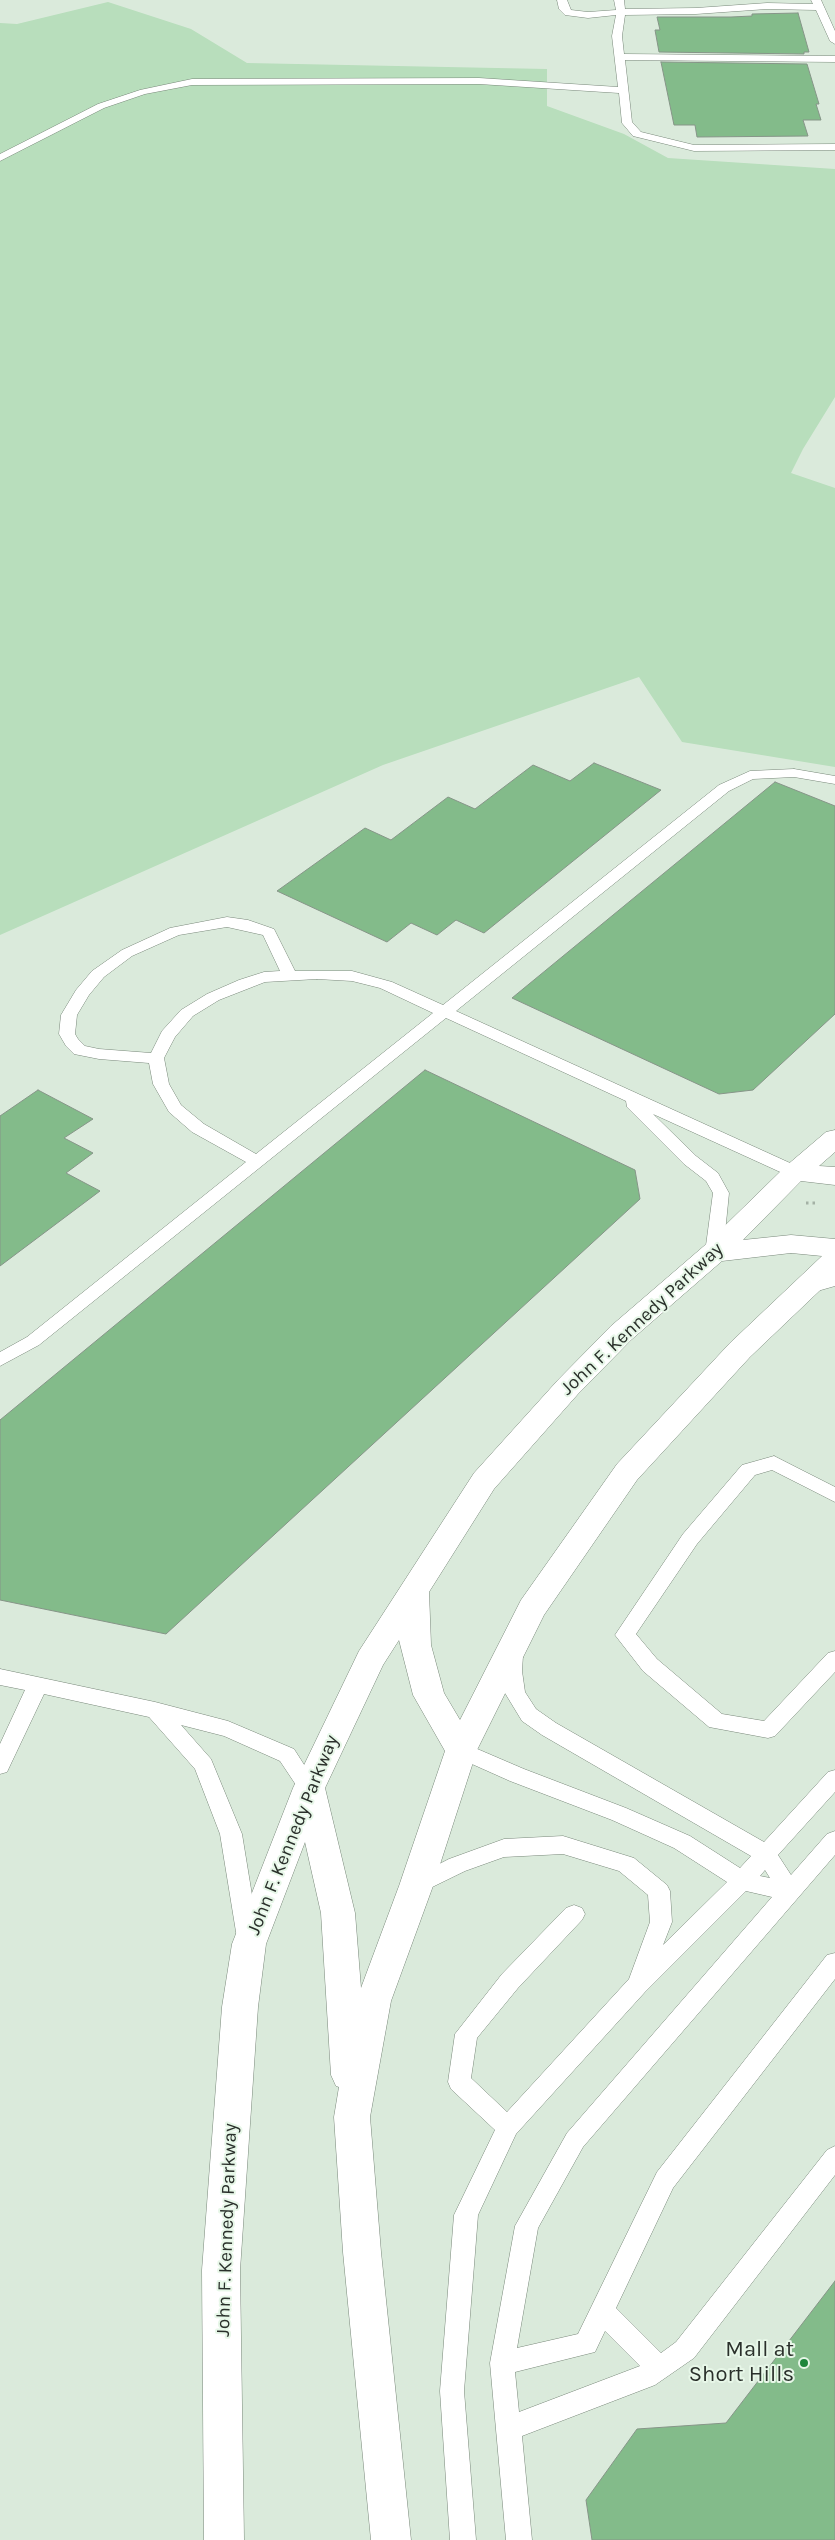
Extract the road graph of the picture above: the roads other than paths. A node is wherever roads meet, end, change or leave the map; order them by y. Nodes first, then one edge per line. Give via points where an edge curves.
1 (562, 0) edge
2 (619, 0) edge
3 (818, 3) edge
4 (621, 12) junction
5 (835, 41) edge
6 (620, 57) junction
7 (835, 59) edge
8 (623, 90) junction
9 (835, 147) edge
10 (0, 158) edge
11 (835, 780) edge
12 (289, 975) junction
13 (444, 1013) junction
14 (156, 1058) junction
15 (624, 1094) junction
16 (835, 1138) edge
17 (258, 1162) junction
18 (794, 1172) junction
19 (835, 1176) edge
20 (835, 1248) edge
21 (714, 1253) junction
22 (835, 1260) edge
23 (835, 1280) edge
24 (804, 1289) junction
25 (0, 1360) edge
26 (835, 1494) edge
27 (414, 1592) junction
28 (514, 1645) junction
29 (835, 1658) edge
30 (0, 1677) edge
31 (38, 1685) junction
32 (155, 1710) junction
33 (461, 1750) junction
34 (0, 1766) edge
35 (835, 1778) edge
36 (308, 1788) junction
37 (835, 1840) edge
38 (766, 1854) junction
39 (742, 1881) junction
40 (416, 1886) junction
41 (790, 1892) junction
42 (574, 1914) dead end
43 (249, 1944) junction
44 (835, 1962) edge
45 (637, 1984) junction
46 (352, 2116) junction
47 (508, 2127) junction
48 (835, 2157) edge
49 (602, 2310) junction
50 (502, 2363) junction
51 (658, 2368) junction
52 (507, 2429) junction
53 (224, 2540) edge
54 (391, 2540) edge
55 (464, 2540) edge
56 (519, 2540) edge

1 - 4 lane via 568,13 588,16
2 - 4 lane
3 - 4 lane via 696,12
3 - 5 lane
4 - 6 lane via 617,36
6 - 7 lane
6 - 8 lane
8 - 9 lane via 627,123 637,134 660,141 694,148
8 - 10 lane via 479,81 192,82 144,92 101,106
11 - 13 lane via 794,773 750,775 724,788
12 - 13 lane via 352,976 386,986
12 - 14 lane via 245,982 213,997 194,1009 168,1035
12 - 14 lane via 269,932 234,923 200,925 175,931 127,953 98,974 82,993 69,1015 68,1034 80,1050
13 - 15 lane
13 - 17 lane
14 - 17 lane via 161,1084 175,1108 198,1128
15 - 18 lane
15 - 21 lane via 690,1160 712,1177 721,1193
16 - 18 main road, John F. Kennedy Parkway
17 - 25 lane via 33,1341
18 - 19 main road
18 - 21 main road, John F. Kennedy Parkway
20 - 21 main road via 791,1244
21 - 27 main road, John F. Kennedy Parkway via 621,1334 568,1387 484,1481
22 - 24 main road
23 - 24 lane
24 - 28 main road via 740,1350 627,1472 532,1608
26 - 29 lane via 774,1464 749,1470 690,1539 625,1635 650,1665 716,1722 768,1730
27 - 33 main road via 415,1645 429,1695
27 - 36 main road, John F. Kennedy Parkway via 370,1660
28 - 33 main road
28 - 38 lane via 512,1671 515,1693 529,1715
30 - 31 lane
31 - 32 lane
31 - 34 lane
32 - 36 lane via 228,1729 287,1756
32 - 43 lane via 204,1765 230,1834
33 - 39 lane via 682,1842
33 - 40 main road
35 - 38 lane
36 - 43 main road, John F. Kennedy Parkway
36 - 46 main road via 338,1913
37 - 41 lane
38 - 39 lane
38 - 41 lane
39 - 41 lane
39 - 45 lane
40 - 45 lane via 457,1864 504,1848 563,1845 626,1864 659,1891 660,1922
40 - 46 main road via 373,2001
41 - 50 lane via 575,2140 527,2226
42 - 47 lane via 510,1981 466,2034 459,2082
43 - 53 main road, John F. Kennedy Parkway via 240,2007 222,2270
44 - 49 lane via 665,2180
45 - 47 lane
46 - 54 main road
47 - 55 lane via 466,2215 452,2391
48 - 51 lane via 686,2350
49 - 50 lane via 586,2344
49 - 51 lane
50 - 52 lane
51 - 52 lane via 646,2377
52 - 56 lane

